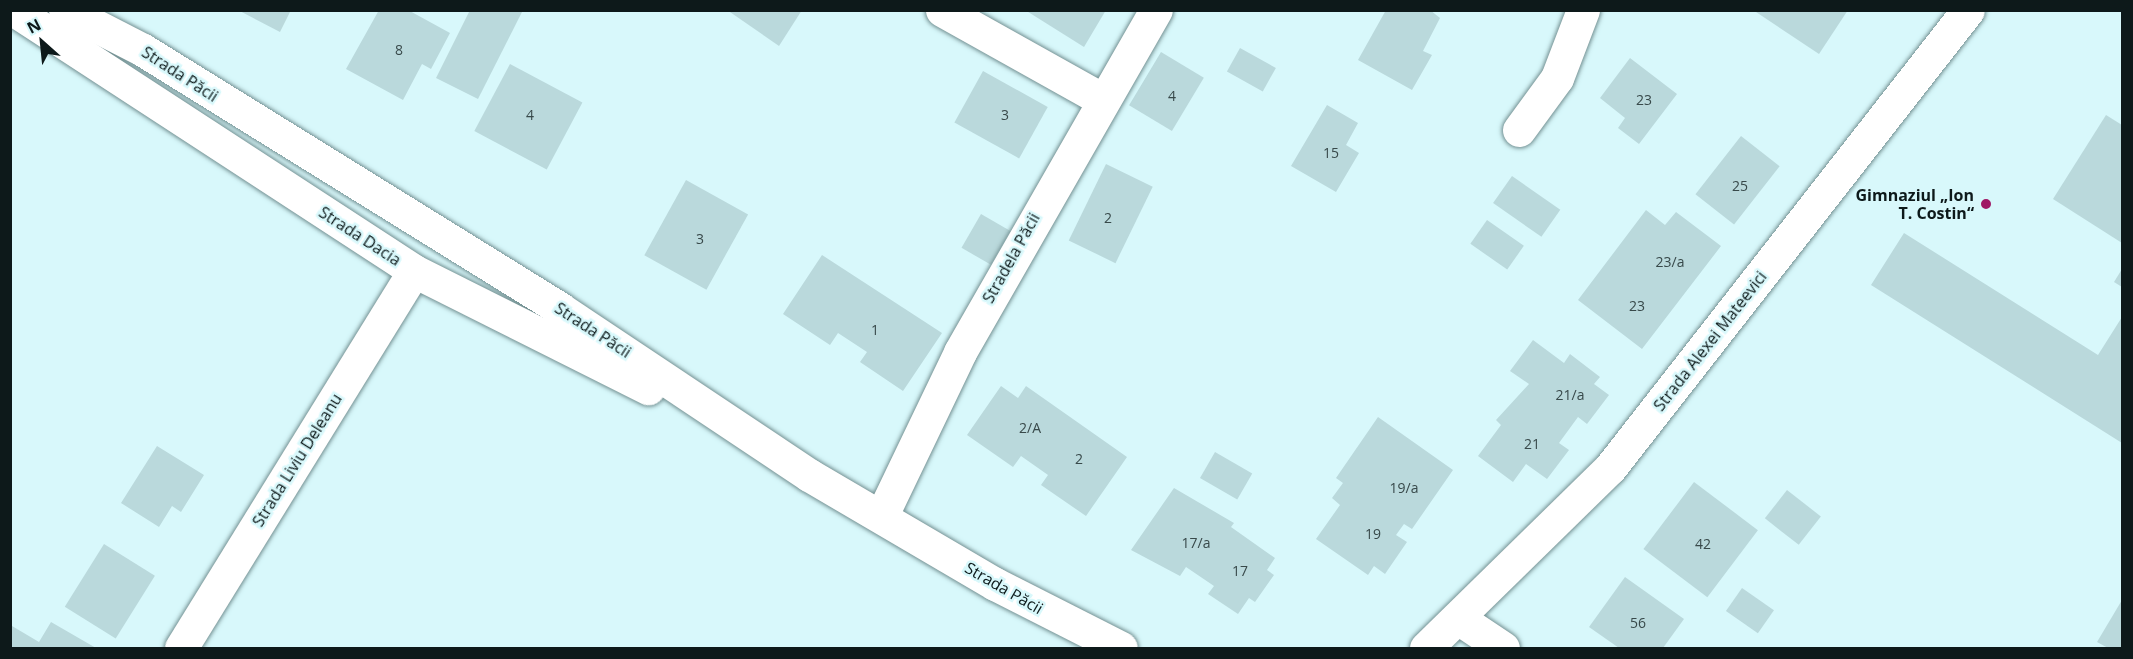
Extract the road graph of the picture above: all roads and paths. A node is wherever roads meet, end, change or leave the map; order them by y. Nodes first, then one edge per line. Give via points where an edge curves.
1 (14, 10) edge
2 (65, 10) edge
3 (942, 10) edge
4 (1156, 10) edge
5 (1583, 10) edge
6 (1968, 10) edge
7 (1103, 100) junction
8 (1519, 130) dead end
9 (414, 271) junction
10 (729, 423) junction
11 (882, 515) junction
12 (1458, 618) junction
13 (181, 648) edge
14 (1121, 648) edge
15 (1426, 648) edge
16 (1503, 648) edge

1 - 9 street, Strada Dacia
2 - 10 street, Strada Păcii via 143,50 560,309
3 - 7 street
4 - 7 street, Stradela Păcii
5 - 8 street via 1557,78
6 - 12 street, Strada Alexei Mateevici via 1610,468
7 - 11 street, Stradela Păcii via 960,352
9 - 10 street, Strada Dacia
9 - 13 street, Strada Liviu Deleanu
10 - 11 street, Strada Păcii
11 - 14 street, Strada Păcii via 995,584
12 - 15 street, Strada Alexei Mateevici
12 - 16 street

